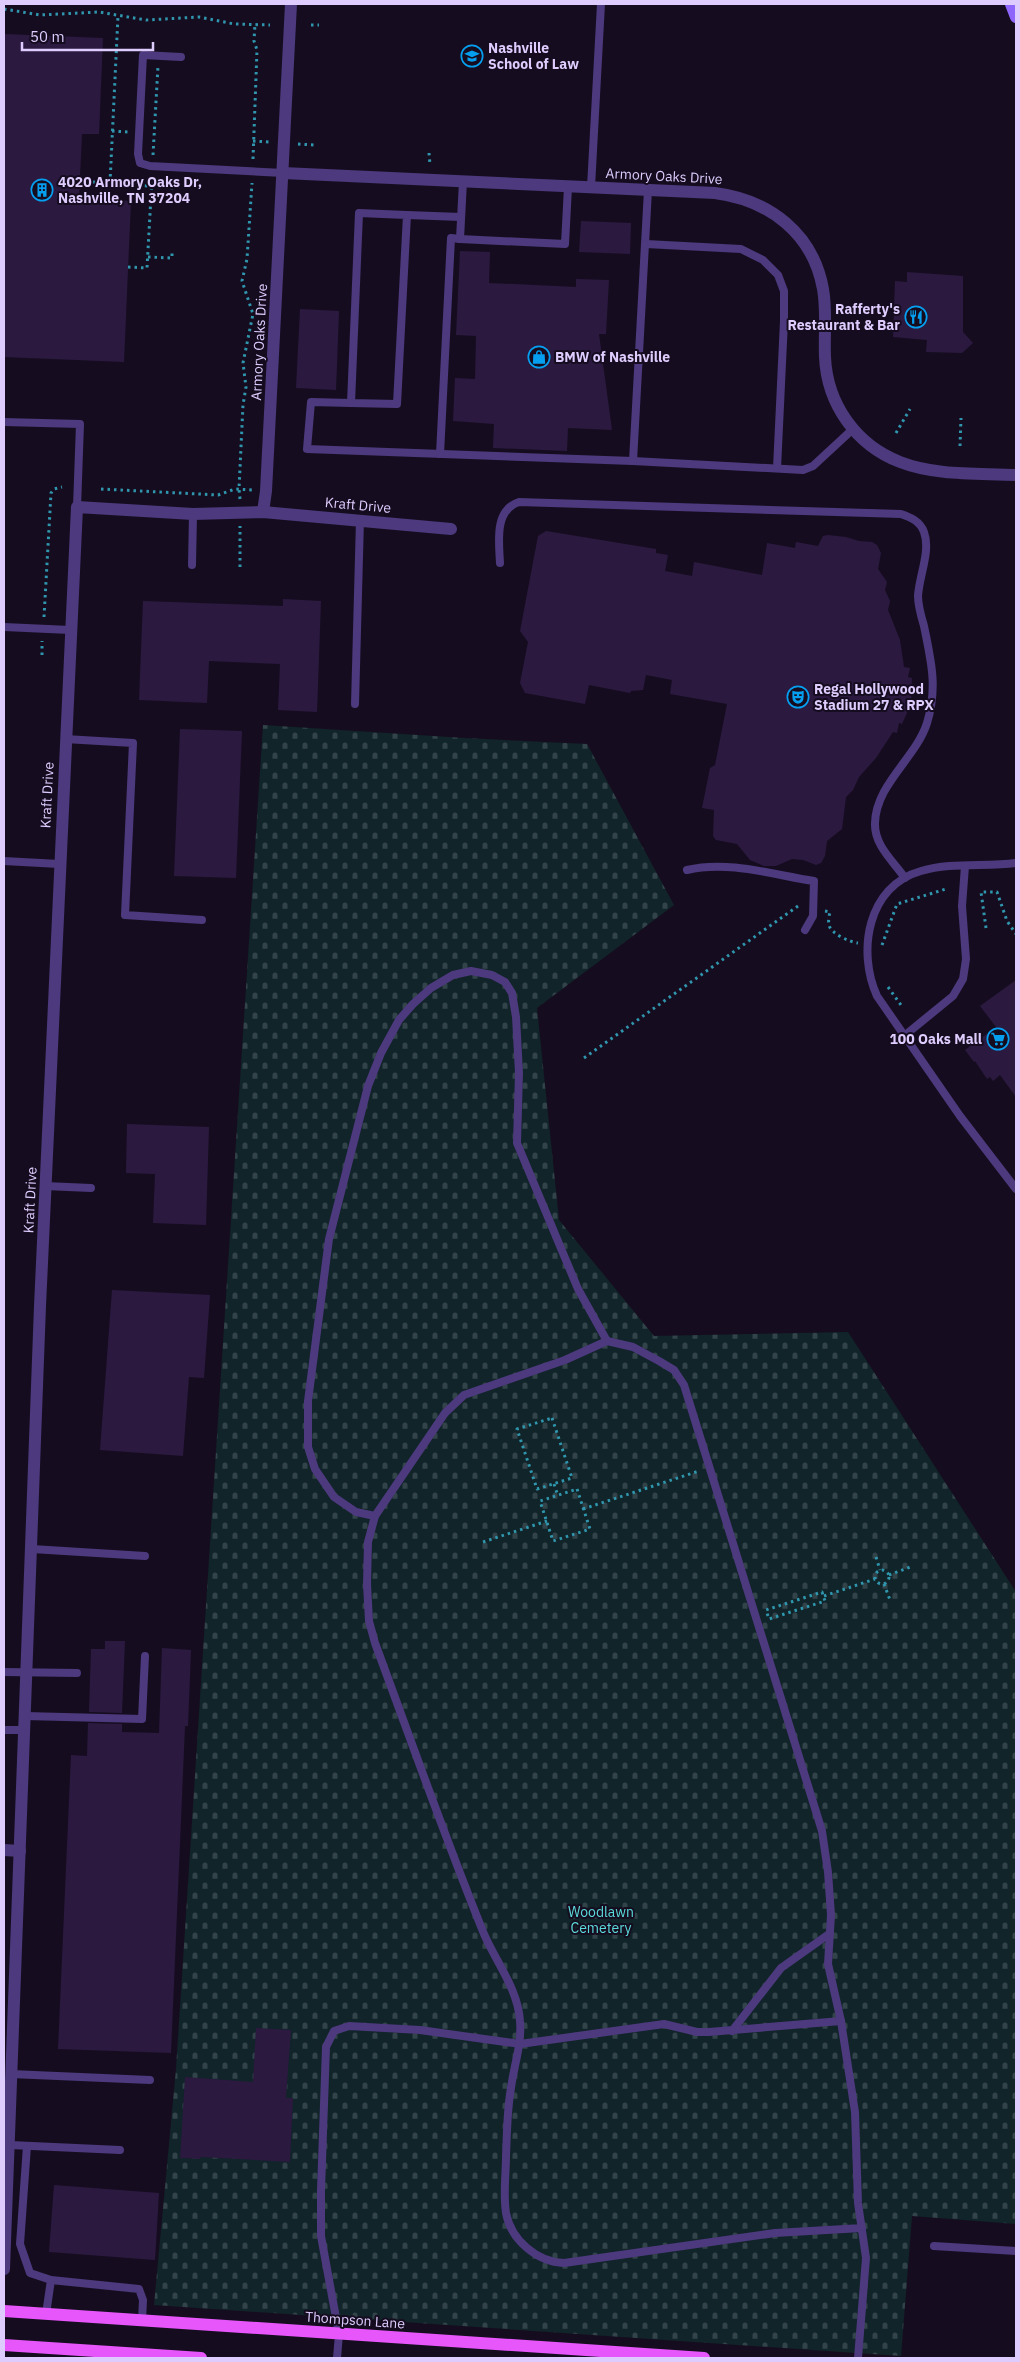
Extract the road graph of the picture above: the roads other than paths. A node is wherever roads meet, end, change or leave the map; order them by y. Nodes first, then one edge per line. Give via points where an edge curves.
1 (291, 4) edge
2 (601, 4) edge
3 (1011, 4) edge
4 (1016, 17) edge
5 (181, 57) dead end
6 (283, 173) junction
7 (463, 181) junction
8 (568, 186) junction
9 (591, 187) junction
10 (648, 190) junction
11 (407, 214) junction
12 (461, 217) junction
13 (460, 239) junction
14 (646, 244) junction
15 (351, 403) junction
16 (4, 422) edge
17 (853, 429) junction
18 (440, 454) junction
19 (633, 461) junction
20 (777, 468) junction
21 (1016, 475) edge
22 (77, 507) junction
23 (263, 512) junction
24 (194, 514) junction
25 (360, 520) junction
26 (451, 529) dead end
27 (500, 563) dead end
28 (192, 565) dead end
29 (4, 627) edge
30 (70, 630) junction
31 (355, 704) dead end
32 (65, 738) junction
33 (4, 861) edge
34 (1016, 863) edge
35 (59, 864) junction
36 (965, 866) junction
37 (687, 870) dead end
38 (905, 878) junction
39 (202, 920) dead end
40 (805, 930) dead end
41 (904, 1036) junction
42 (46, 1186) junction
43 (91, 1188) dead end
44 (1016, 1189) edge
45 (607, 1341) junction
46 (376, 1516) junction
47 (32, 1549) junction
48 (145, 1556) dead end
49 (145, 1656) dead end
50 (4, 1672) edge
51 (27, 1672) junction
52 (77, 1673) dead end
53 (25, 1716) junction
54 (4, 1730) edge
55 (25, 1730) junction
56 (4, 1850) edge
57 (20, 1851) junction
58 (829, 1934) junction
59 (841, 2021) junction
60 (732, 2031) junction
61 (520, 2044) junction
62 (11, 2074) junction
63 (150, 2080) dead end
64 (8, 2141) edge
65 (27, 2146) junction
66 (120, 2150) dead end
67 (862, 2228) junction
68 (934, 2246) dead end
69 (1016, 2251) edge
70 (4, 2269) edge
71 (51, 2280) junction
72 (4, 2311) edge
73 (46, 2314) junction
74 (142, 2321) junction
75 (339, 2334) junction
76 (4, 2345) edge
77 (201, 2358) edge
78 (338, 2358) edge
79 (704, 2358) edge
80 (858, 2358) edge

1 - 6 street, Armory Oaks Drive
2 - 9 lane
3 - 4 main road
5 - 6 lane via 143,54 140,163
6 - 7 street, Armory Oaks Drive
6 - 23 street, Armory Oaks Drive
7 - 8 street, Armory Oaks Drive
7 - 12 lane
8 - 9 street, Armory Oaks Drive
8 - 13 lane via 565,244
9 - 10 street, Armory Oaks Drive
10 - 14 lane
10 - 17 street, Armory Oaks Drive via 715,192 741,197 775,213 794,230 810,252 820,274 826,307 827,378 838,408
11 - 12 lane
11 - 15 lane via 398,404
11 - 15 lane via 359,213
12 - 13 lane
13 - 18 lane via 452,238
14 - 19 lane
14 - 20 lane via 741,249 763,260 778,275 784,291 784,307
15 - 18 lane via 311,402 308,449
16 - 22 lane via 80,424
17 - 20 lane via 808,469
17 - 21 street, Armory Oaks Drive via 885,456 915,467
18 - 19 lane
19 - 20 lane
22 - 24 street, Kraft Drive
22 - 30 street, Kraft Drive
23 - 24 street, Kraft Drive
23 - 25 street, Kraft Drive
24 - 28 lane
25 - 26 street, Kraft Drive
25 - 31 lane
27 - 38 lane via 500,523 507,508 519,502 881,513 911,518 924,532 918,598 934,687 923,733 882,797 875,820 876,837
29 - 30 lane
30 - 32 street, Kraft Drive
32 - 35 street, Kraft Drive
32 - 39 lane via 133,743 125,914
33 - 35 lane
34 - 36 lane
35 - 42 street, Kraft Drive
36 - 38 lane via 930,868
36 - 41 lane via 962,906 966,959 963,979 952,996
37 - 40 lane via 723,868 814,881 814,916
38 - 41 lane via 890,890 877,909 866,944 868,970 874,988
41 - 44 lane
42 - 43 lane
42 - 47 street, Kraft Drive
45 - 46 lane via 564,1360 464,1395 445,1413
45 - 46 lane via 578,1289 517,1143 519,1064 512,993 505,982 492,975 470,971 453,975 413,1004 396,1025 381,1053 368,1086 329,1239 308,1401 308,1447 315,1469 334,1497 356,1512
45 - 58 lane via 633,1347 674,1370 684,1385 822,1831 828,1872
46 - 61 lane via 368,1542 369,1621 485,1936 515,1994
47 - 48 lane
47 - 51 street, Kraft Drive
49 - 53 lane via 142,1719
50 - 51 lane
51 - 52 lane
51 - 53 street, Kraft Drive
53 - 55 street, Kraft Drive
54 - 55 lane
55 - 57 street, Kraft Drive
56 - 57 street
57 - 62 street, Kraft Drive
58 - 59 lane via 828,1964
58 - 60 lane via 782,1968
59 - 60 lane
59 - 67 lane via 855,2112
60 - 61 lane via 697,2032 664,2024
61 - 67 lane via 510,2090 505,2200 515,2234 536,2255 556,2263 578,2262 775,2233
61 - 75 lane via 420,2030 359,2026 339,2028 330,2036 326,2047 321,2236
62 - 63 lane
62 - 64 street, Kraft Drive
64 - 65 lane
64 - 70 street, Kraft Drive
65 - 66 lane
65 - 71 lane via 20,2244 30,2273
67 - 80 lane via 866,2266
68 - 69 lane
71 - 73 lane
71 - 74 lane via 139,2290 143,2300
72 - 73 main road, Thompson Lane
73 - 74 main road, Thompson Lane
74 - 75 main road, Thompson Lane
75 - 78 lane
75 - 79 main road, Thompson Lane
76 - 77 main road

